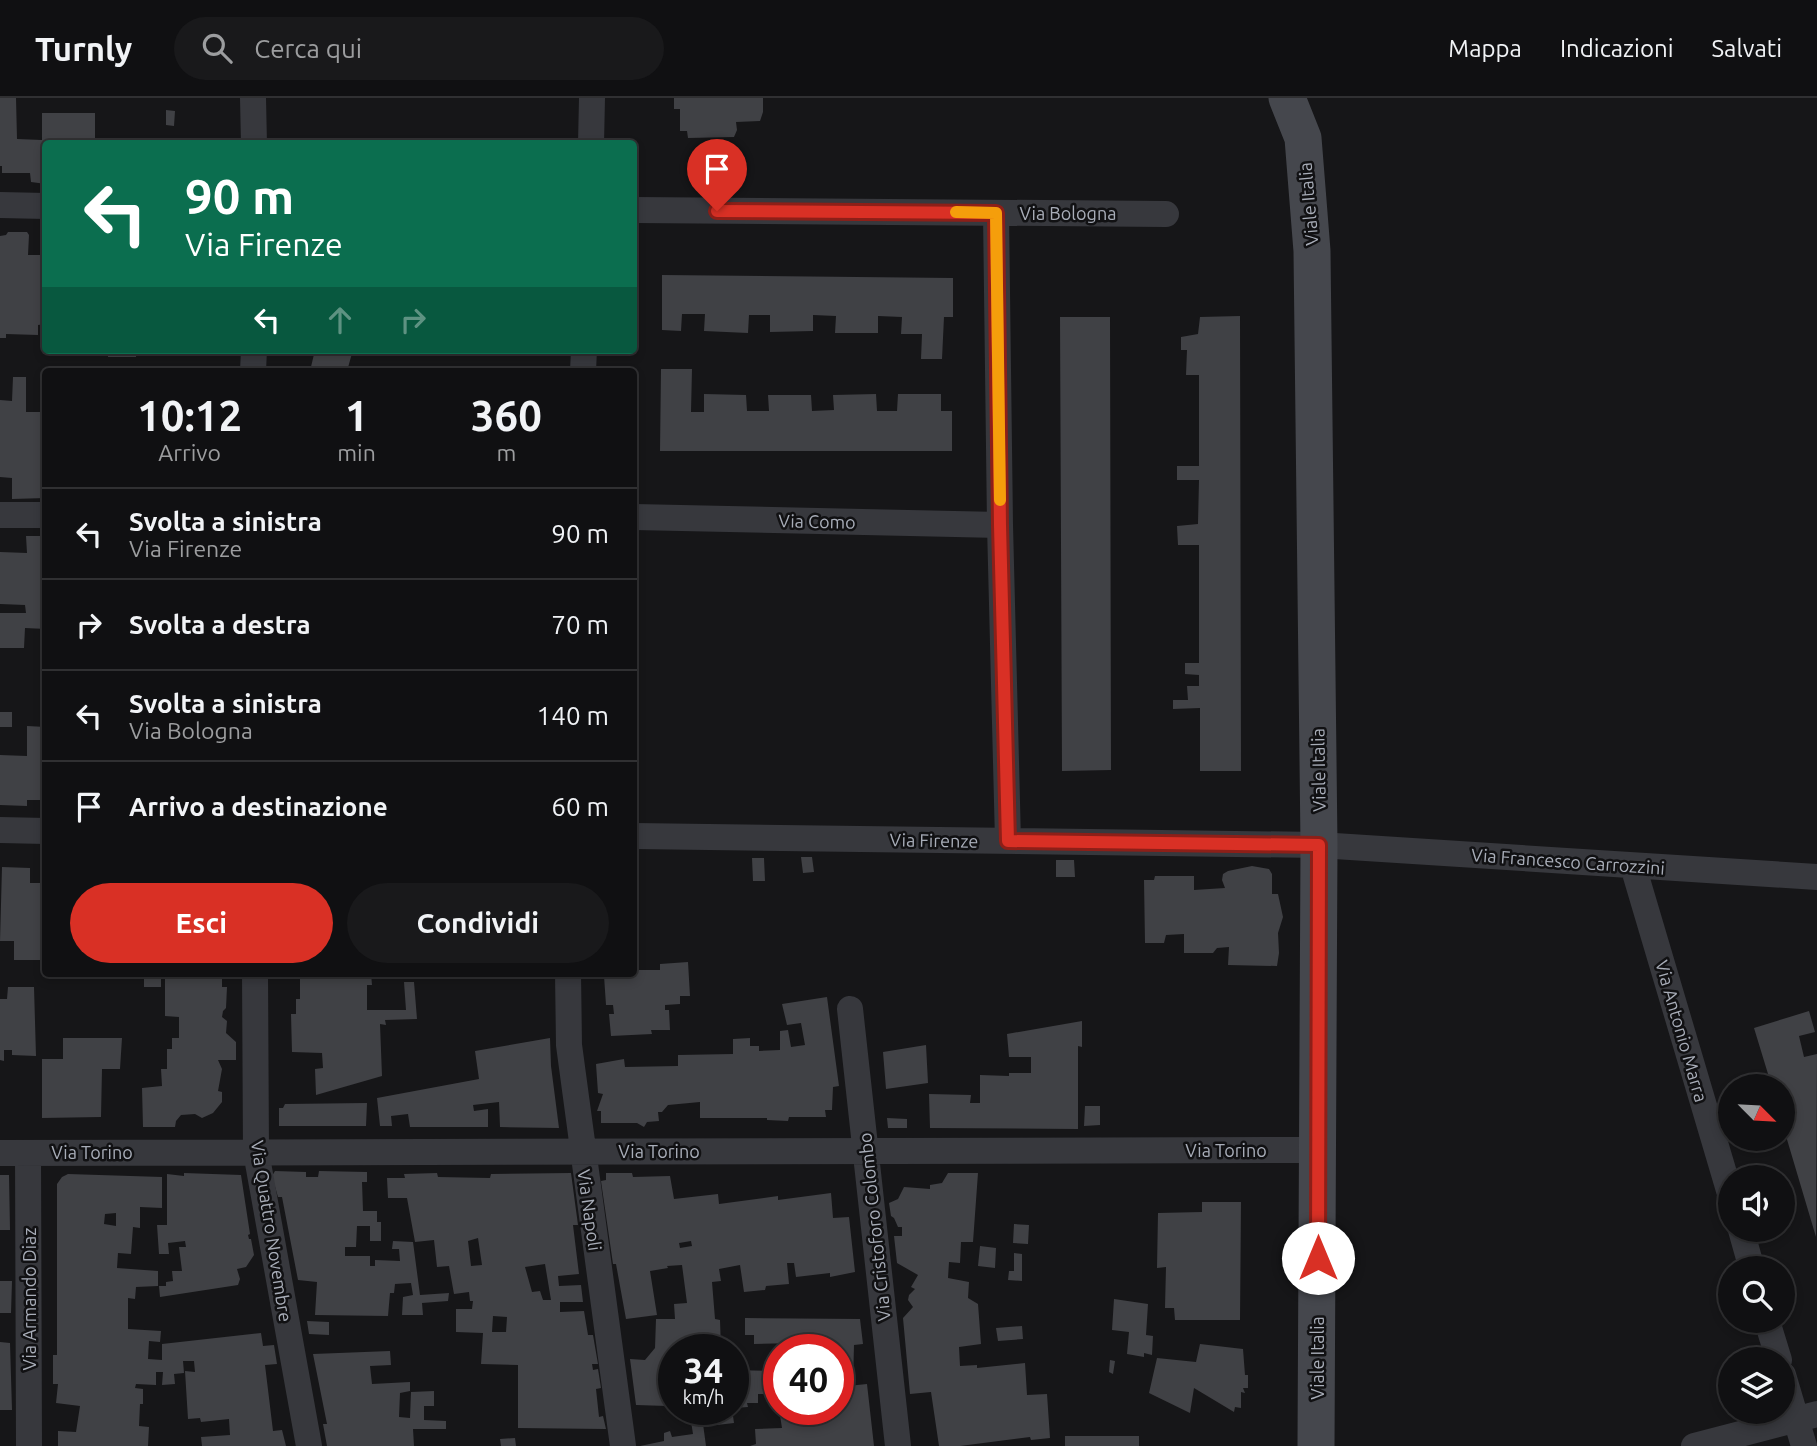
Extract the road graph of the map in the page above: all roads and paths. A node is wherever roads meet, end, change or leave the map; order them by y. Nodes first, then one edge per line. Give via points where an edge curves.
1 (253, 98) edge
2 (592, 98) edge
3 (1287, 98) edge
4 (254, 140) edge
5 (591, 140) edge
6 (0, 205) edge
7 (42, 206) edge
8 (637, 210) edge
9 (996, 213) junction
10 (1166, 214) dead end
11 (0, 515) edge
12 (42, 515) edge
13 (637, 517) edge
14 (1000, 525) junction
15 (0, 830) edge
16 (42, 831) edge
17 (637, 836) edge
18 (1008, 841) junction
19 (1319, 845) junction
20 (1633, 866) junction
21 (1817, 877) edge
22 (255, 977) edge
23 (568, 977) edge
24 (850, 1009) dead end
25 (865, 1150) junction
26 (1318, 1150) junction
27 (582, 1151) junction
28 (256, 1152) junction
29 (0, 1153) edge
30 (28, 1153) junction
31 (1722, 1165) edge
32 (1795, 1396) edge
33 (1807, 1417) edge
34 (29, 1446) edge
35 (309, 1446) edge
36 (622, 1446) edge
37 (898, 1446) edge
38 (1317, 1446) edge
39 (1694, 1446) edge
40 (1804, 1446) edge

1 - 4 street
2 - 5 street
3 - 19 street, Viale Italia via 1303,138 1312,251
6 - 7 street
8 - 9 street, Via Bologna
9 - 10 street, Via Bologna
9 - 14 street
11 - 12 street
13 - 14 street, Via Como
14 - 18 street
15 - 16 street
17 - 18 street, Via Firenze
18 - 19 street, Via Firenze
19 - 20 street, Via Francesco Carrozzini
19 - 26 street, Viale Italia
20 - 21 street, Via Francesco Carrozzini
20 - 31 street, Via Antonio Marra
22 - 28 street, Via Quattro Novembre
23 - 27 street, Via Napoli via 569,1045
24 - 25 street, Via Cristoforo Colombo
25 - 26 street, Via Torino
25 - 27 street, Via Torino
25 - 37 street, Via Cristoforo Colombo
26 - 38 street, Viale Italia
27 - 28 street, Via Torino
27 - 36 street, Via Napoli
28 - 30 street, Via Torino
28 - 35 street, Via Quattro Novembre
29 - 30 street, Via Torino
30 - 34 street, Via Armando Diaz
32 - 33 street
33 - 39 street
33 - 40 street

